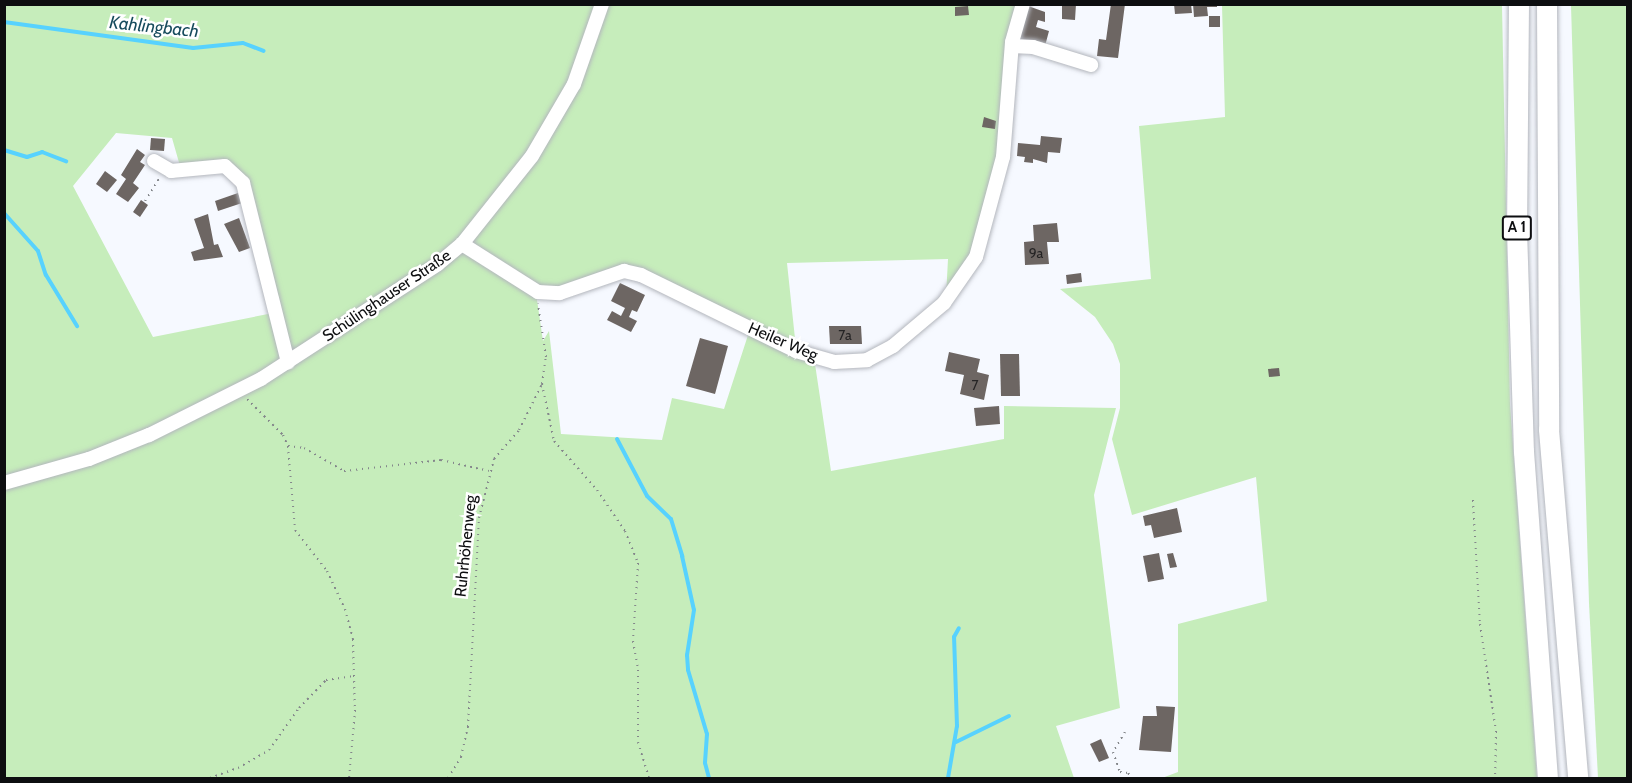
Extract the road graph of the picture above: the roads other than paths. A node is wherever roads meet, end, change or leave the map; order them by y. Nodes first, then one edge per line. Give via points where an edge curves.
1 (602, 4) edge
2 (1023, 4) edge
3 (1519, 4) edge
4 (1547, 4) edge
5 (1012, 46) junction
6 (1090, 65) dead end
7 (160, 165) road end
8 (462, 244) junction
9 (288, 362) junction
10 (4, 483) edge
11 (1548, 778) edge
12 (1578, 778) edge

1 - 8 street, Schülinghauser Straße via 574,84 544,135
2 - 5 street, Heiler Weg
3 - 11 highway, A 1 via 1517,230 1524,452
4 - 12 highway, A 1 via 1549,430
5 - 6 street via 1033,47
5 - 8 street, Heiler Weg via 1003,157 976,257 944,303 887,350 867,360 844,363 819,359 641,275 624,271 560,293 538,292
7 - 9 street via 225,166 243,183
8 - 9 street, Schülinghauser Straße via 367,313
9 - 10 street, Schülinghauser Straße via 149,435 89,459

